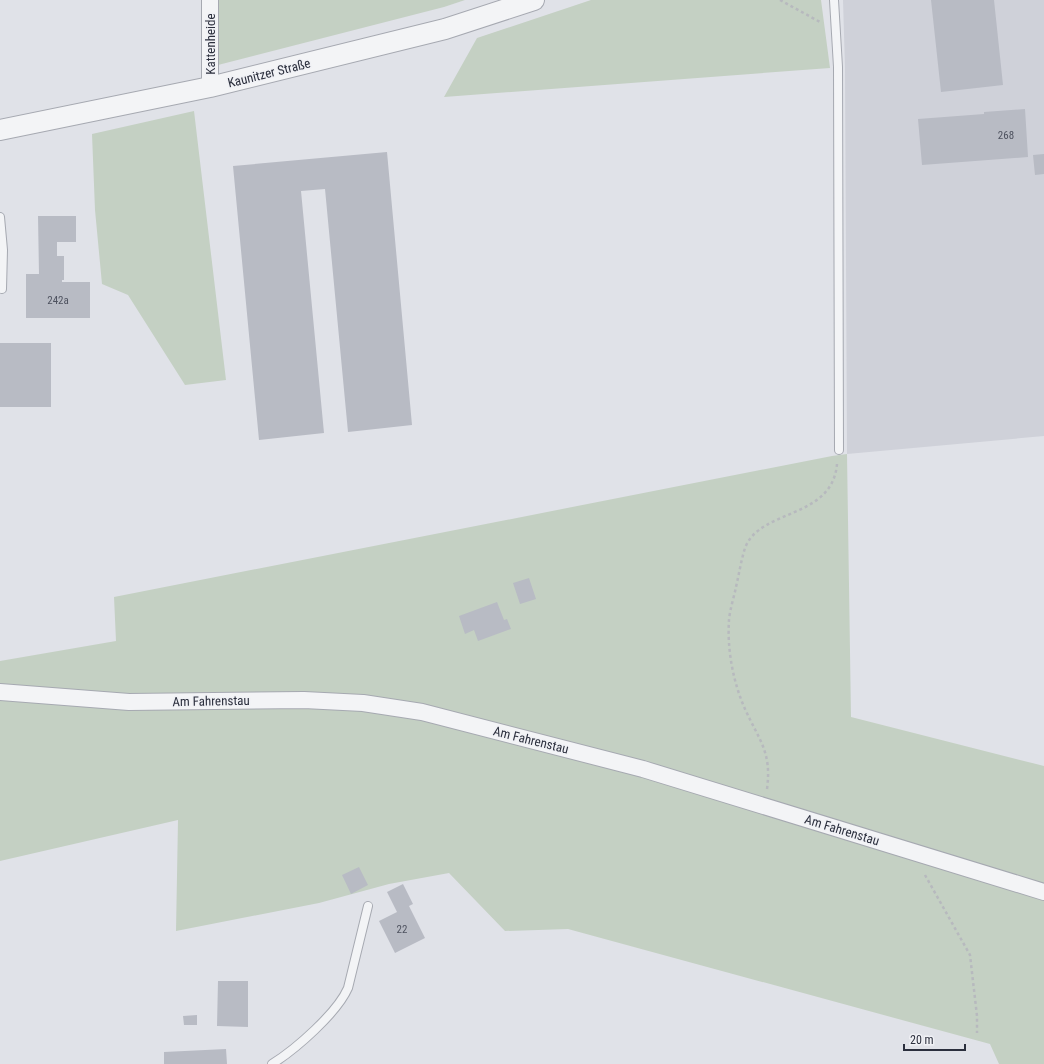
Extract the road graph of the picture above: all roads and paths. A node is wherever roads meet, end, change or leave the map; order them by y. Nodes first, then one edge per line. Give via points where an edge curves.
1 (210, 0) edge
2 (534, 0) edge
3 (780, 0) edge
4 (834, 0) edge
5 (836, 30) junction
6 (210, 87) junction
7 (0, 130) edge
8 (0, 217) edge
9 (2, 289) dead end
10 (839, 450) joint
11 (0, 692) edge
12 (763, 806) junction
13 (912, 851) junction
14 (1044, 892) edge
15 (368, 906) dead end
16 (976, 1033) dead end
17 (272, 1064) edge

1 - 6 street, Kattenheide
2 - 6 street, Kaunitzer Straße via 446,29
3 - 5 path
4 - 5 lane
5 - 10 lane
6 - 7 street, Kaunitzer Straße
8 - 9 lane via 3,250
10 - 12 path via 832,483 822,496 809,506 769,524 755,533 747,544 729,618 728,637 735,678 744,708 766,755 769,773
11 - 12 street, Am Fahrenstau via 129,702 304,700 385,706 422,712 643,769
12 - 13 street, Am Fahrenstau
13 - 14 street, Am Fahrenstau
13 - 16 path via 970,955 978,1016
15 - 17 lane via 345,997 294,1049

